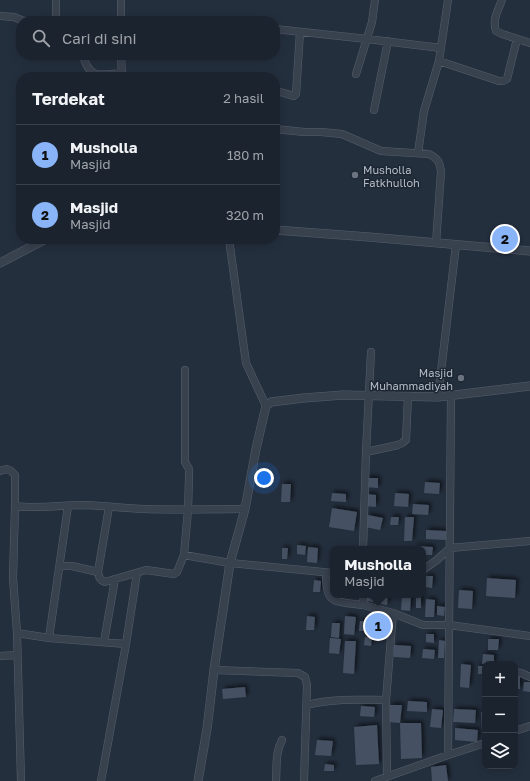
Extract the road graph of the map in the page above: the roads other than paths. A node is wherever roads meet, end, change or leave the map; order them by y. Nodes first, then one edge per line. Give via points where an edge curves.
1 (56, 0) edge
2 (121, 0) edge
3 (375, 0) edge
4 (448, 0) edge
5 (502, 0) edge
6 (0, 16) edge
7 (56, 16) edge
8 (121, 16) edge
9 (16, 18) edge
10 (280, 30) edge
11 (300, 32) junction
12 (367, 39) junction
13 (517, 39) junction
14 (388, 41) junction
15 (530, 43) edge
16 (441, 48) junction
17 (84, 60) edge
18 (121, 60) edge
19 (439, 60) junction
20 (92, 72) edge
21 (122, 72) edge
22 (356, 74) dead end
23 (280, 92) edge
24 (374, 110) dead end
25 (280, 129) edge
26 (418, 154) junction
27 (280, 230) edge
28 (436, 243) junction
29 (36, 244) edge
30 (230, 244) edge
31 (456, 245) junction
32 (530, 251) edge
33 (0, 263) edge
34 (372, 352) dead end
35 (186, 370) dead end
36 (530, 386) edge
37 (370, 396) junction
38 (408, 396) junction
39 (451, 396) junction
40 (438, 397) junction
41 (266, 406) junction
42 (366, 452) junction
43 (0, 471) edge
44 (15, 506) junction
45 (68, 506) junction
46 (109, 507) junction
47 (245, 508) junction
48 (188, 510) junction
49 (530, 541) edge
50 (363, 546) edge
51 (450, 548) junction
52 (184, 555) junction
53 (230, 563) junction
54 (60, 566) junction
55 (426, 568) edge
56 (98, 572) junction
57 (137, 573) junction
58 (329, 573) edge
59 (115, 579) junction
60 (330, 594) edge
61 (332, 598) edge
62 (364, 598) edge
63 (363, 605) junction
64 (393, 613) junction
65 (449, 625) junction
66 (17, 634) junction
67 (530, 636) edge
68 (49, 638) junction
69 (104, 642) junction
70 (126, 644) junction
71 (17, 655) junction
72 (0, 656) edge
73 (214, 670) junction
74 (518, 672) edge
75 (530, 677) edge
76 (386, 700) junction
77 (307, 705) junction
78 (530, 726) edge
79 (518, 730) edge
80 (282, 740) dead end
81 (482, 744) edge
82 (448, 755) junction
83 (387, 776) junction
84 (21, 781) edge
85 (101, 781) edge
86 (198, 781) edge
87 (276, 781) edge
88 (304, 781) edge
89 (375, 781) edge

1 - 7 street
2 - 8 street
3 - 12 street
4 - 16 street
5 - 13 street via 494,26 496,31
6 - 9 street
10 - 11 street
11 - 12 street
11 - 23 street via 296,94 292,96
12 - 14 street
12 - 22 street
13 - 15 street
13 - 19 street via 507,79 503,81
14 - 16 street
14 - 24 street
16 - 19 street
17 - 20 street
18 - 21 street
19 - 26 street via 424,111
25 - 26 street via 342,134 381,151
26 - 28 street via 435,157 440,165
27 - 28 street
28 - 31 street
29 - 33 street
30 - 41 street via 246,363
31 - 32 street
31 - 40 street
34 - 37 street
35 - 48 street via 185,462 189,469
36 - 39 street
37 - 38 street
37 - 41 street via 304,398 271,402
37 - 42 street
38 - 40 street
38 - 42 street via 406,440 398,445
39 - 40 street
39 - 51 street
41 - 47 street
42 - 50 street
43 - 44 street via 7,469 15,475
44 - 45 street
44 - 66 street via 13,578
45 - 46 street
45 - 54 street
46 - 48 street
46 - 56 street
47 - 48 street
47 - 53 street
48 - 52 street
49 - 51 street
51 - 55 street
51 - 65 street
52 - 53 street
52 - 57 street via 174,574 146,570
53 - 58 street
53 - 73 street
54 - 56 street
54 - 68 street
56 - 59 street via 101,580 105,582
57 - 59 street
57 - 70 street
58 - 60 street
59 - 69 street
61 - 63 street via 334,601
62 - 63 street
63 - 64 street
64 - 65 street via 423,625
64 - 76 street
65 - 67 street
65 - 82 street
66 - 68 street
66 - 71 street
68 - 69 street
69 - 70 street
70 - 85 street
71 - 72 street
71 - 84 street
73 - 77 street via 298,673 305,677
73 - 86 street
74 - 75 street
76 - 77 street via 335,700
76 - 83 street
77 - 88 street
78 - 79 street
80 - 87 street via 278,747
81 - 82 street
82 - 83 street
83 - 89 street

